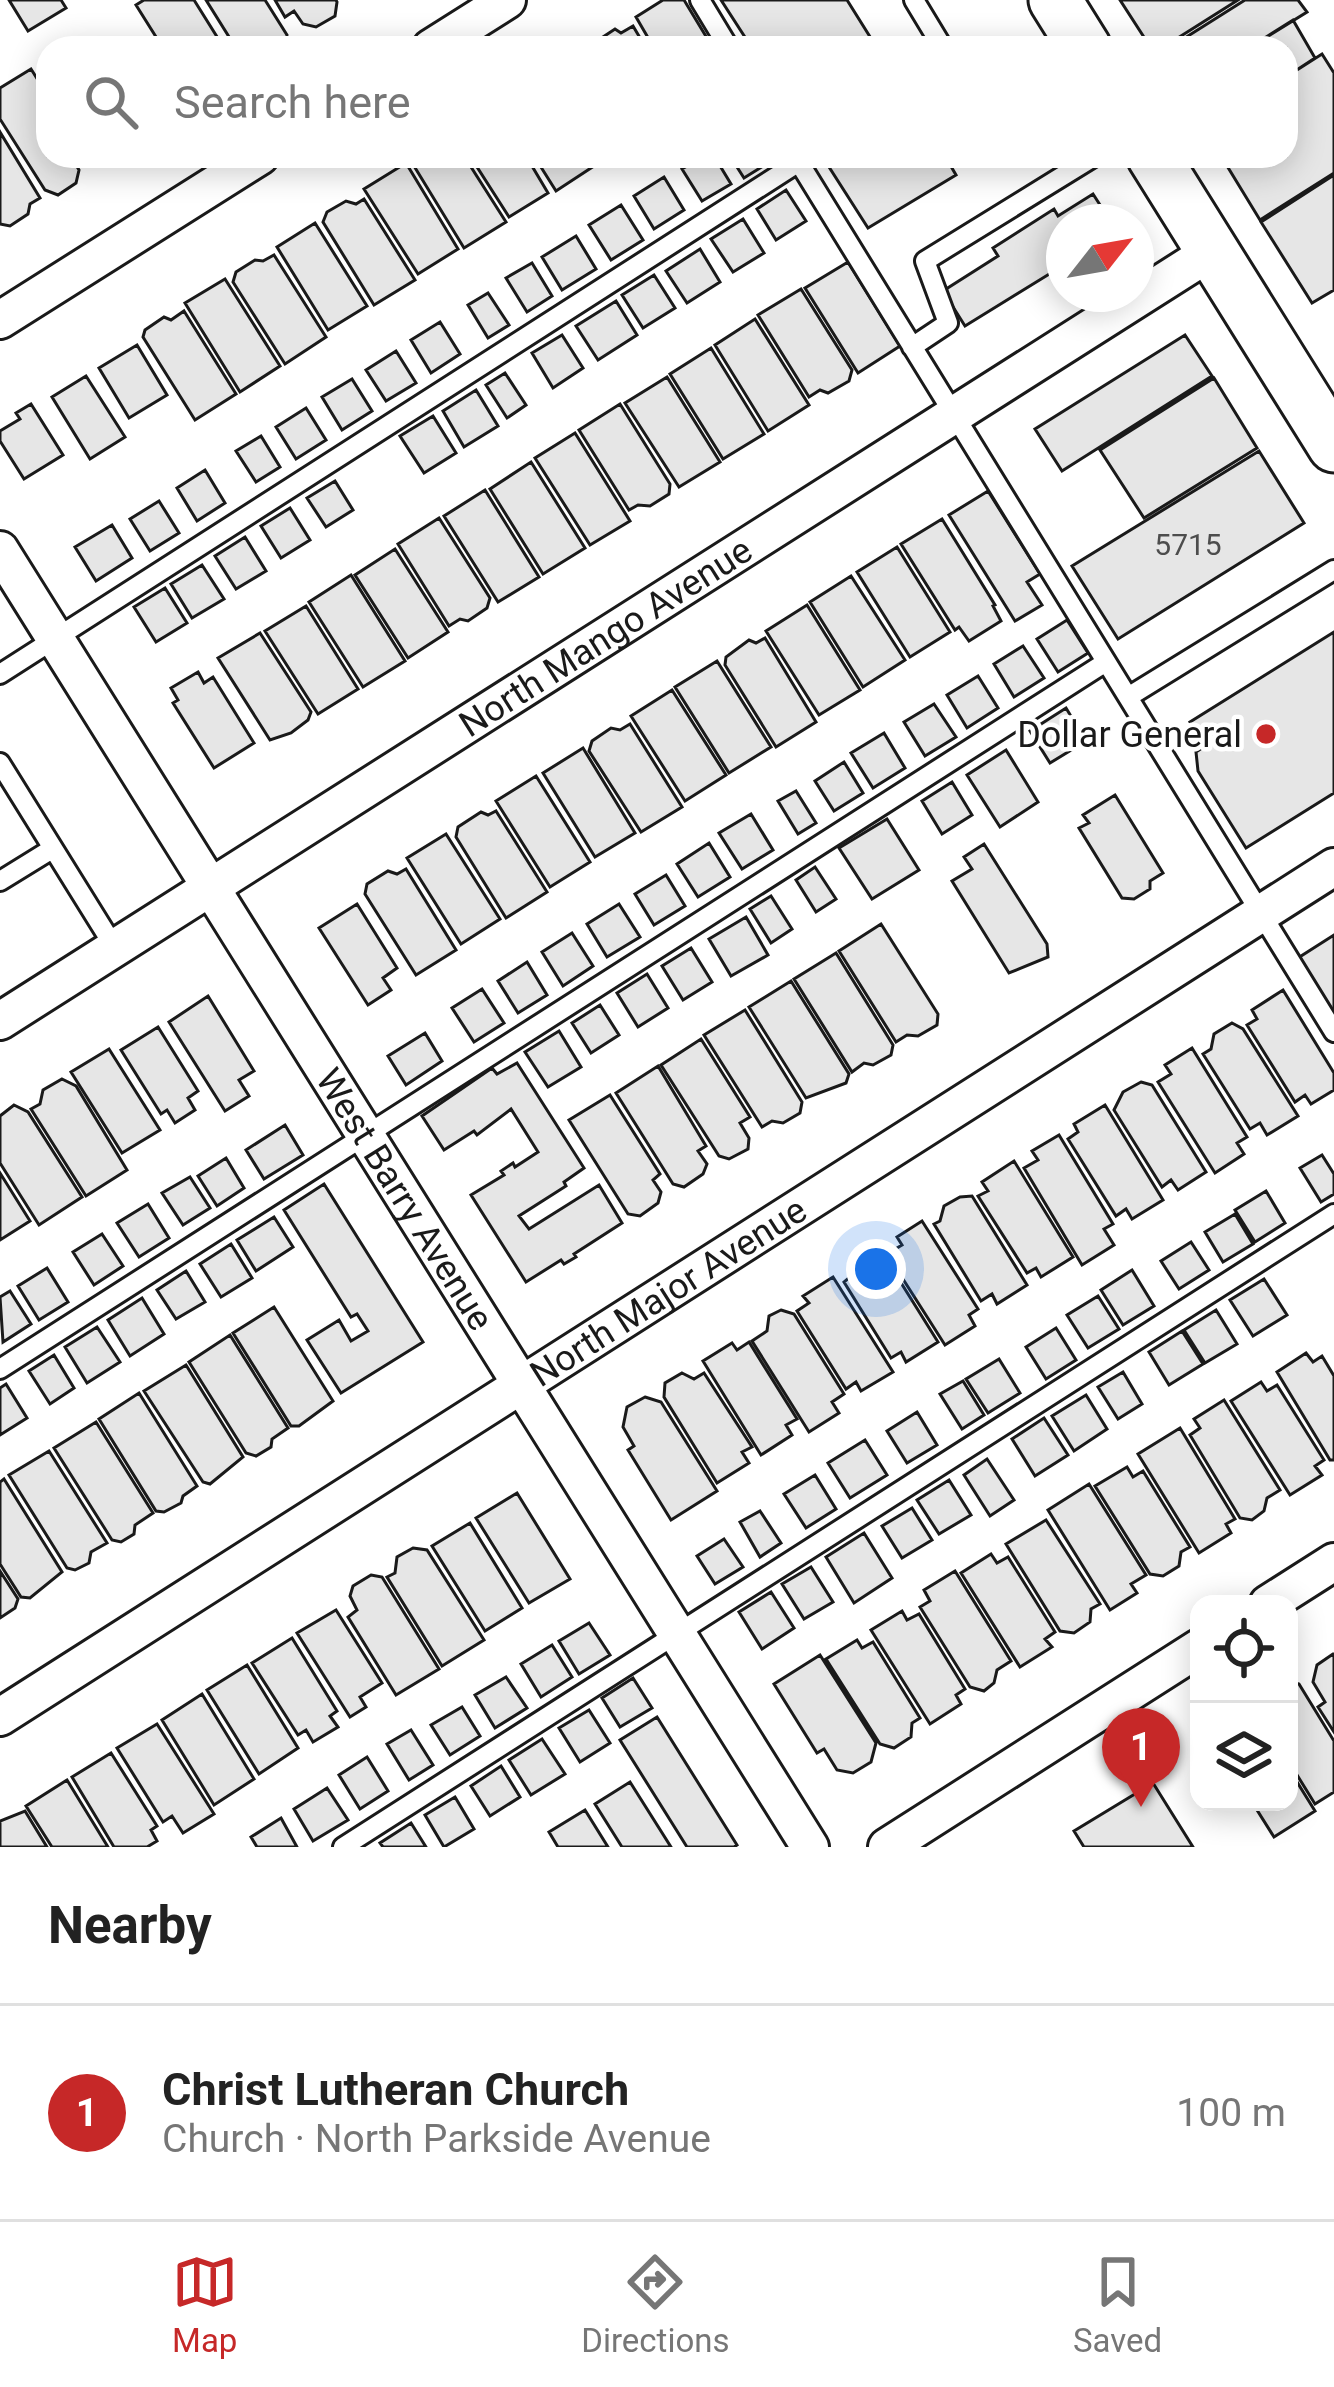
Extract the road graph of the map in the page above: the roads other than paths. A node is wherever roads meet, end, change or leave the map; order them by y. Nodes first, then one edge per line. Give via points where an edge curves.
1 (507, 0) edge
2 (700, 0) edge
3 (914, 0) edge
4 (1055, 0) edge
5 (450, 36) edge
6 (722, 36) edge
7 (936, 36) edge
8 (1078, 36) edge
9 (241, 168) edge
10 (783, 168) edge
11 (803, 168) edge
12 (1076, 168) edge
13 (1161, 168) edge
14 (1212, 250) junction
15 (0, 320) edge
16 (912, 347) junction
17 (954, 415) junction
18 (1334, 446) edge
19 (0, 550) edge
20 (1334, 570) edge
21 (54, 639) junction
22 (1106, 662) junction
23 (0, 674) edge
24 (1128, 697) junction
25 (0, 763) edge
26 (52, 848) junction
27 (1334, 867) edge
28 (0, 881) edge
29 (210, 888) junction
30 (1261, 913) junction
31 (115, 948) junction
32 (0, 1021) edge
33 (1334, 1032) edge
34 (366, 1138) junction
35 (1334, 1214) edge
36 (0, 1370) edge
37 (521, 1385) junction
38 (1334, 1562) edge
39 (1282, 1595) edge
40 (677, 1634) junction
41 (1190, 1654) edge
42 (0, 1717) edge
43 (343, 1847) edge
44 (810, 1847) edge
45 (887, 1847) edge

1 - 5 street
2 - 6 lane
3 - 7 lane
4 - 8 main road
9 - 15 street
10 - 21 lane
11 - 16 lane
12 - 16 lane via 925,261 948,323
13 - 14 main road
14 - 17 street, North Mango Avenue
14 - 18 main road
16 - 17 lane
17 - 22 lane
17 - 29 street, North Mango Avenue
19 - 21 street, West Barry Avenue
20 - 24 lane
21 - 23 lane
21 - 29 street, West Barry Avenue
22 - 24 lane
22 - 34 lane
24 - 30 lane
25 - 26 lane
26 - 28 lane
26 - 31 lane
27 - 30 street, North Major Avenue
29 - 31 street, North Mango Avenue
29 - 34 street, West Barry Avenue
30 - 33 lane
30 - 37 street, North Major Avenue
31 - 32 street, North Mango Avenue
34 - 36 lane
34 - 37 street, West Barry Avenue
35 - 40 lane
37 - 40 street, West Barry Avenue
37 - 42 street, North Major Avenue
38 - 39 street
40 - 43 lane
40 - 44 street, West Barry Avenue
41 - 45 street

